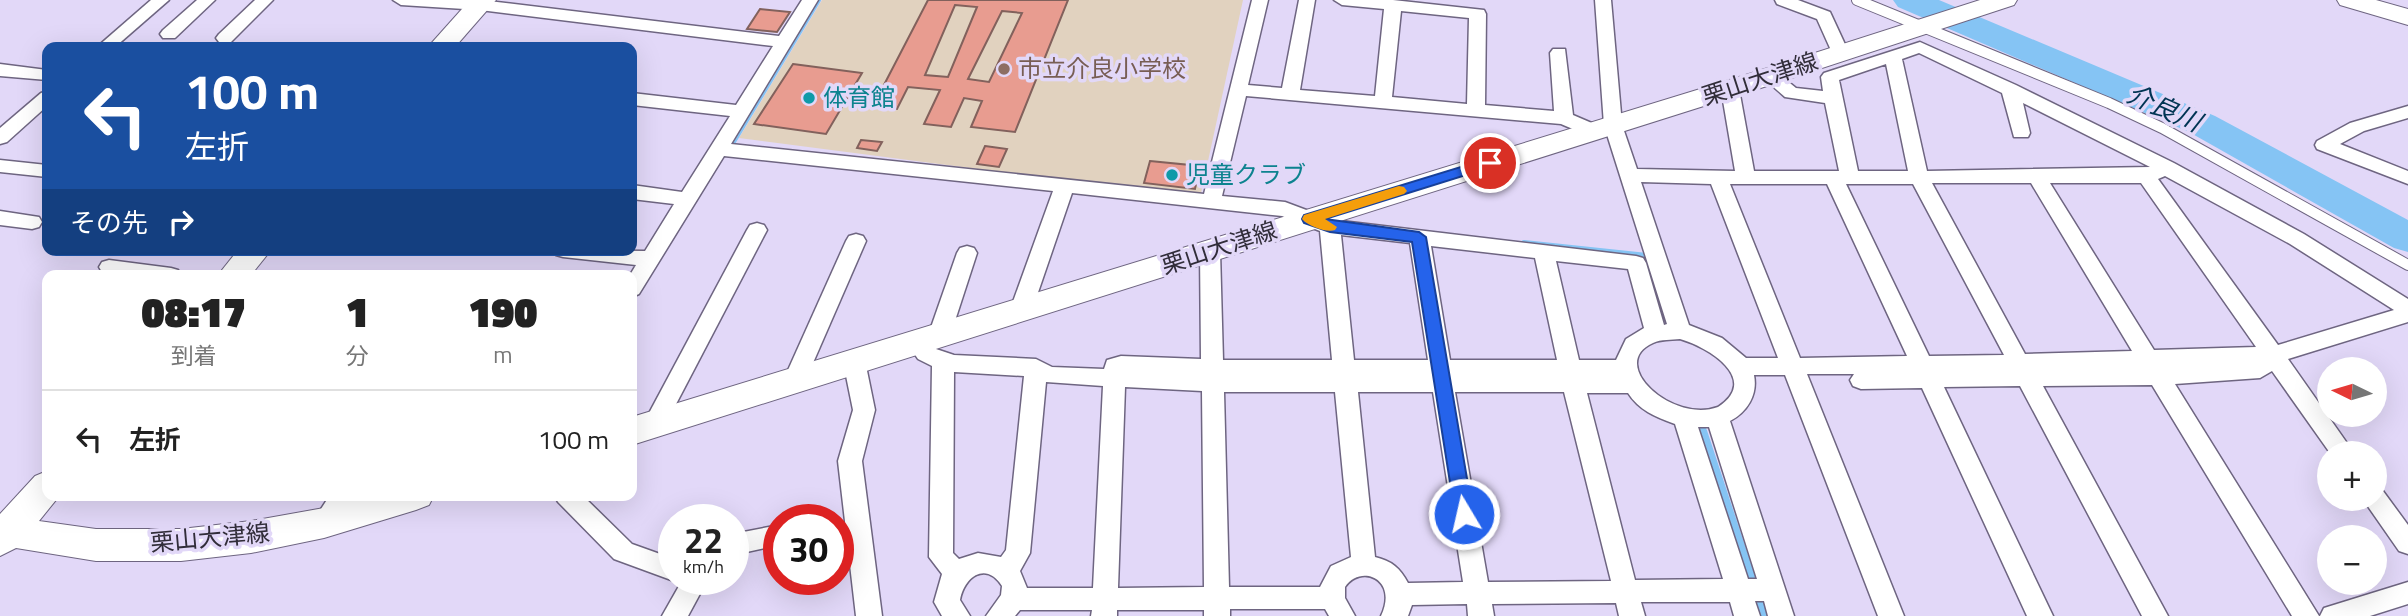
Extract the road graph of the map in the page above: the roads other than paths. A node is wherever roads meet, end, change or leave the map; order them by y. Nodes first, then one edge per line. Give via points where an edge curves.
1 (161, 0) edge
2 (207, 0) edge
3 (265, 0) edge
4 (401, 0) edge
5 (810, 0) edge
6 (1260, 0) edge
7 (1307, 0) edge
8 (1342, 0) edge
9 (1603, 0) edge
10 (1783, 0) edge
11 (1857, 0) edge
12 (2349, 0) edge
13 (1998, 1) edge
14 (482, 3) edge
15 (1393, 5) junction
16 (1443, 5) edge
17 (2408, 17) edge
18 (1921, 25) junction
19 (169, 34) dead end
20 (225, 38) dead end
21 (111, 42) edge
22 (447, 42) edge
23 (784, 42) junction
24 (1559, 53) dead end
25 (1840, 53) junction
26 (1893, 58) junction
27 (0, 70) edge
28 (42, 74) edge
29 (1770, 76) junction
30 (644, 80) dead end
31 (1730, 89) junction
32 (2010, 89) junction
33 (1239, 90) junction
34 (637, 91) edge
35 (1290, 94) junction
36 (1833, 98) junction
37 (637, 100) edge
38 (42, 101) edge
39 (1383, 102) junction
40 (1476, 110) junction
41 (742, 111) junction
42 (2408, 112) edge
43 (1564, 118) junction
44 (1603, 128) junction
45 (2021, 133) dead end
46 (0, 138) edge
47 (719, 149) junction
48 (0, 166) edge
49 (2167, 168) junction
50 (42, 170) edge
51 (1631, 175) junction
52 (1918, 175) junction
53 (1841, 176) junction
54 (2036, 176) junction
55 (2146, 176) junction
56 (1745, 177) junction
57 (1718, 178) junction
58 (2408, 178) edge
59 (1064, 187) junction
60 (637, 193) edge
61 (688, 200) junction
62 (1211, 203) junction
63 (0, 218) edge
64 (32, 222) dead end
65 (1320, 223) junction
66 (757, 230) dead end
67 (1419, 237) junction
68 (856, 242) dead end
69 (1210, 251) junction
70 (1544, 251) junction
71 (967, 253) dead end
72 (119, 256) edge
73 (250, 256) edge
74 (622, 256) edge
75 (652, 259) junction
76 (2408, 265) edge
77 (106, 270) edge
78 (238, 270) edge
79 (637, 282) edge
80 (2408, 309) edge
81 (1021, 310) junction
82 (2408, 314) edge
83 (1680, 331) junction
84 (1657, 332) junction
85 (933, 347) junction
86 (2273, 355) junction
87 (854, 360) junction
88 (1036, 367) junction
89 (2154, 368) junction
90 (1115, 371) junction
91 (2021, 371) junction
92 (1741, 373) junction
93 (1795, 373) junction
94 (1926, 373) junction
95 (1345, 375) junction
96 (1441, 375) junction
97 (1572, 375) junction
98 (1213, 376) junction
99 (1629, 376) junction
100 (795, 379) junction
101 (1717, 417) junction
102 (1684, 418) junction
103 (643, 427) edge
104 (2334, 441) edge
105 (42, 491) edge
106 (381, 501) edge
107 (572, 501) edge
108 (847, 504) edge
109 (334, 509) edge
110 (2384, 511) edge
111 (3, 534) edge
112 (2408, 544) edge
113 (854, 553) edge
114 (658, 564) edge
115 (1364, 565) junction
116 (1006, 570) junction
117 (958, 573) junction
118 (1755, 590) junction
119 (1626, 592) junction
120 (2408, 593) edge
121 (689, 595) edge
122 (1397, 605) edge
123 (1479, 605) edge
124 (1104, 607) edge
125 (1217, 607) edge
126 (1336, 607) edge
127 (1006, 608) edge
128 (682, 613) edge
129 (869, 616) edge
130 (957, 616) edge
131 (1632, 616) edge
132 (1747, 616) edge
133 (1781, 616) edge
134 (1891, 616) edge
135 (2039, 616) edge
136 (2155, 616) edge
137 (2306, 616) edge
138 (2333, 616) edge

1 - 21 street
2 - 19 street
3 - 20 street
4 - 14 street
5 - 23 street
6 - 33 street
7 - 35 street
8 - 15 street
9 - 44 street
10 - 25 street via 1824,16
11 - 18 lane
12 - 17 main road
13 - 18 main road, 栗山大津線
14 - 22 main road
14 - 23 street
15 - 16 street
15 - 39 street
16 - 40 street via 1478,14
18 - 25 main road, 栗山大津線
18 - 76 lane via 2162,128
23 - 41 street
24 - 43 street
25 - 29 main road, 栗山大津線
26 - 32 street via 1920,47
26 - 36 street via 1830,77
26 - 52 street
27 - 28 street
29 - 31 main road, 栗山大津線
29 - 36 street via 1791,93
30 - 34 street
31 - 44 main road, 栗山大津線
31 - 56 street
32 - 45 street
32 - 49 street
33 - 35 street
33 - 62 street
35 - 39 street
36 - 53 street
37 - 41 street
38 - 46 street
39 - 40 street
40 - 43 street
41 - 47 street
42 - 58 street via 2357,127 2324,145
43 - 44 street
44 - 51 street
44 - 65 main road, 栗山大津線
47 - 59 street
47 - 61 street
48 - 50 street
49 - 55 street
49 - 80 street via 2284,231
51 - 57 street
51 - 83 street
52 - 53 street
52 - 54 street
52 - 91 street
53 - 56 street
53 - 94 street
54 - 55 street
54 - 89 street
55 - 86 street
56 - 57 street
57 - 93 street
59 - 62 street
59 - 81 street
60 - 61 street
61 - 75 street
62 - 65 street via 1285,209
63 - 64 street
65 - 67 street
65 - 69 main road, 栗山大津線
65 - 95 street
66 - 103 street
67 - 70 street
67 - 96 street
68 - 100 street
69 - 81 main road, 栗山大津線
69 - 98 street
70 - 84 street via 1636,262
70 - 97 street
71 - 85 street
72 - 77 street
73 - 78 main road
74 - 75 street
75 - 79 street
81 - 85 main road, 栗山大津線
82 - 86 street
83 - 84 street
83 - 92 street via 1715,343
84 - 99 street via 1633,345 1627,355
85 - 87 main road, 栗山大津線
85 - 88 street
85 - 117 street via 941,557
86 - 89 street via 2260,370
86 - 104 street
87 - 100 main road, 栗山大津線
87 - 108 street via 864,410 850,461
88 - 90 street via 1051,375
88 - 116 street via 1018,553
89 - 91 street
89 - 137 street
90 - 98 street
90 - 124 street
91 - 94 street
91 - 136 street
92 - 93 street
92 - 101 street via 1743,392 1738,403
93 - 94 street
93 - 134 street
94 - 135 street
95 - 96 street
95 - 98 street
95 - 115 street
96 - 97 street
96 - 123 street
97 - 99 street
97 - 119 street
98 - 125 street
99 - 102 street via 1652,405
100 - 103 main road, 栗山大津線
101 - 102 street
101 - 118 street
102 - 118 street
105 - 111 main road
106 - 109 main road, 栗山大津線
107 - 114 street via 622,552
109 - 111 main road, 栗山大津線 via 251,537 181,545 96,545
110 - 112 street
113 - 129 street
115 - 122 street via 1392,577
115 - 126 street via 1339,574 1334,581
116 - 117 street via 978,563
116 - 127 street via 1013,580
117 - 130 street via 947,592 947,602
118 - 119 street
118 - 132 street
118 - 133 street
119 - 123 street
119 - 131 street
120 - 138 street
121 - 128 street
122 - 123 street
124 - 125 street
124 - 127 street
125 - 126 street

